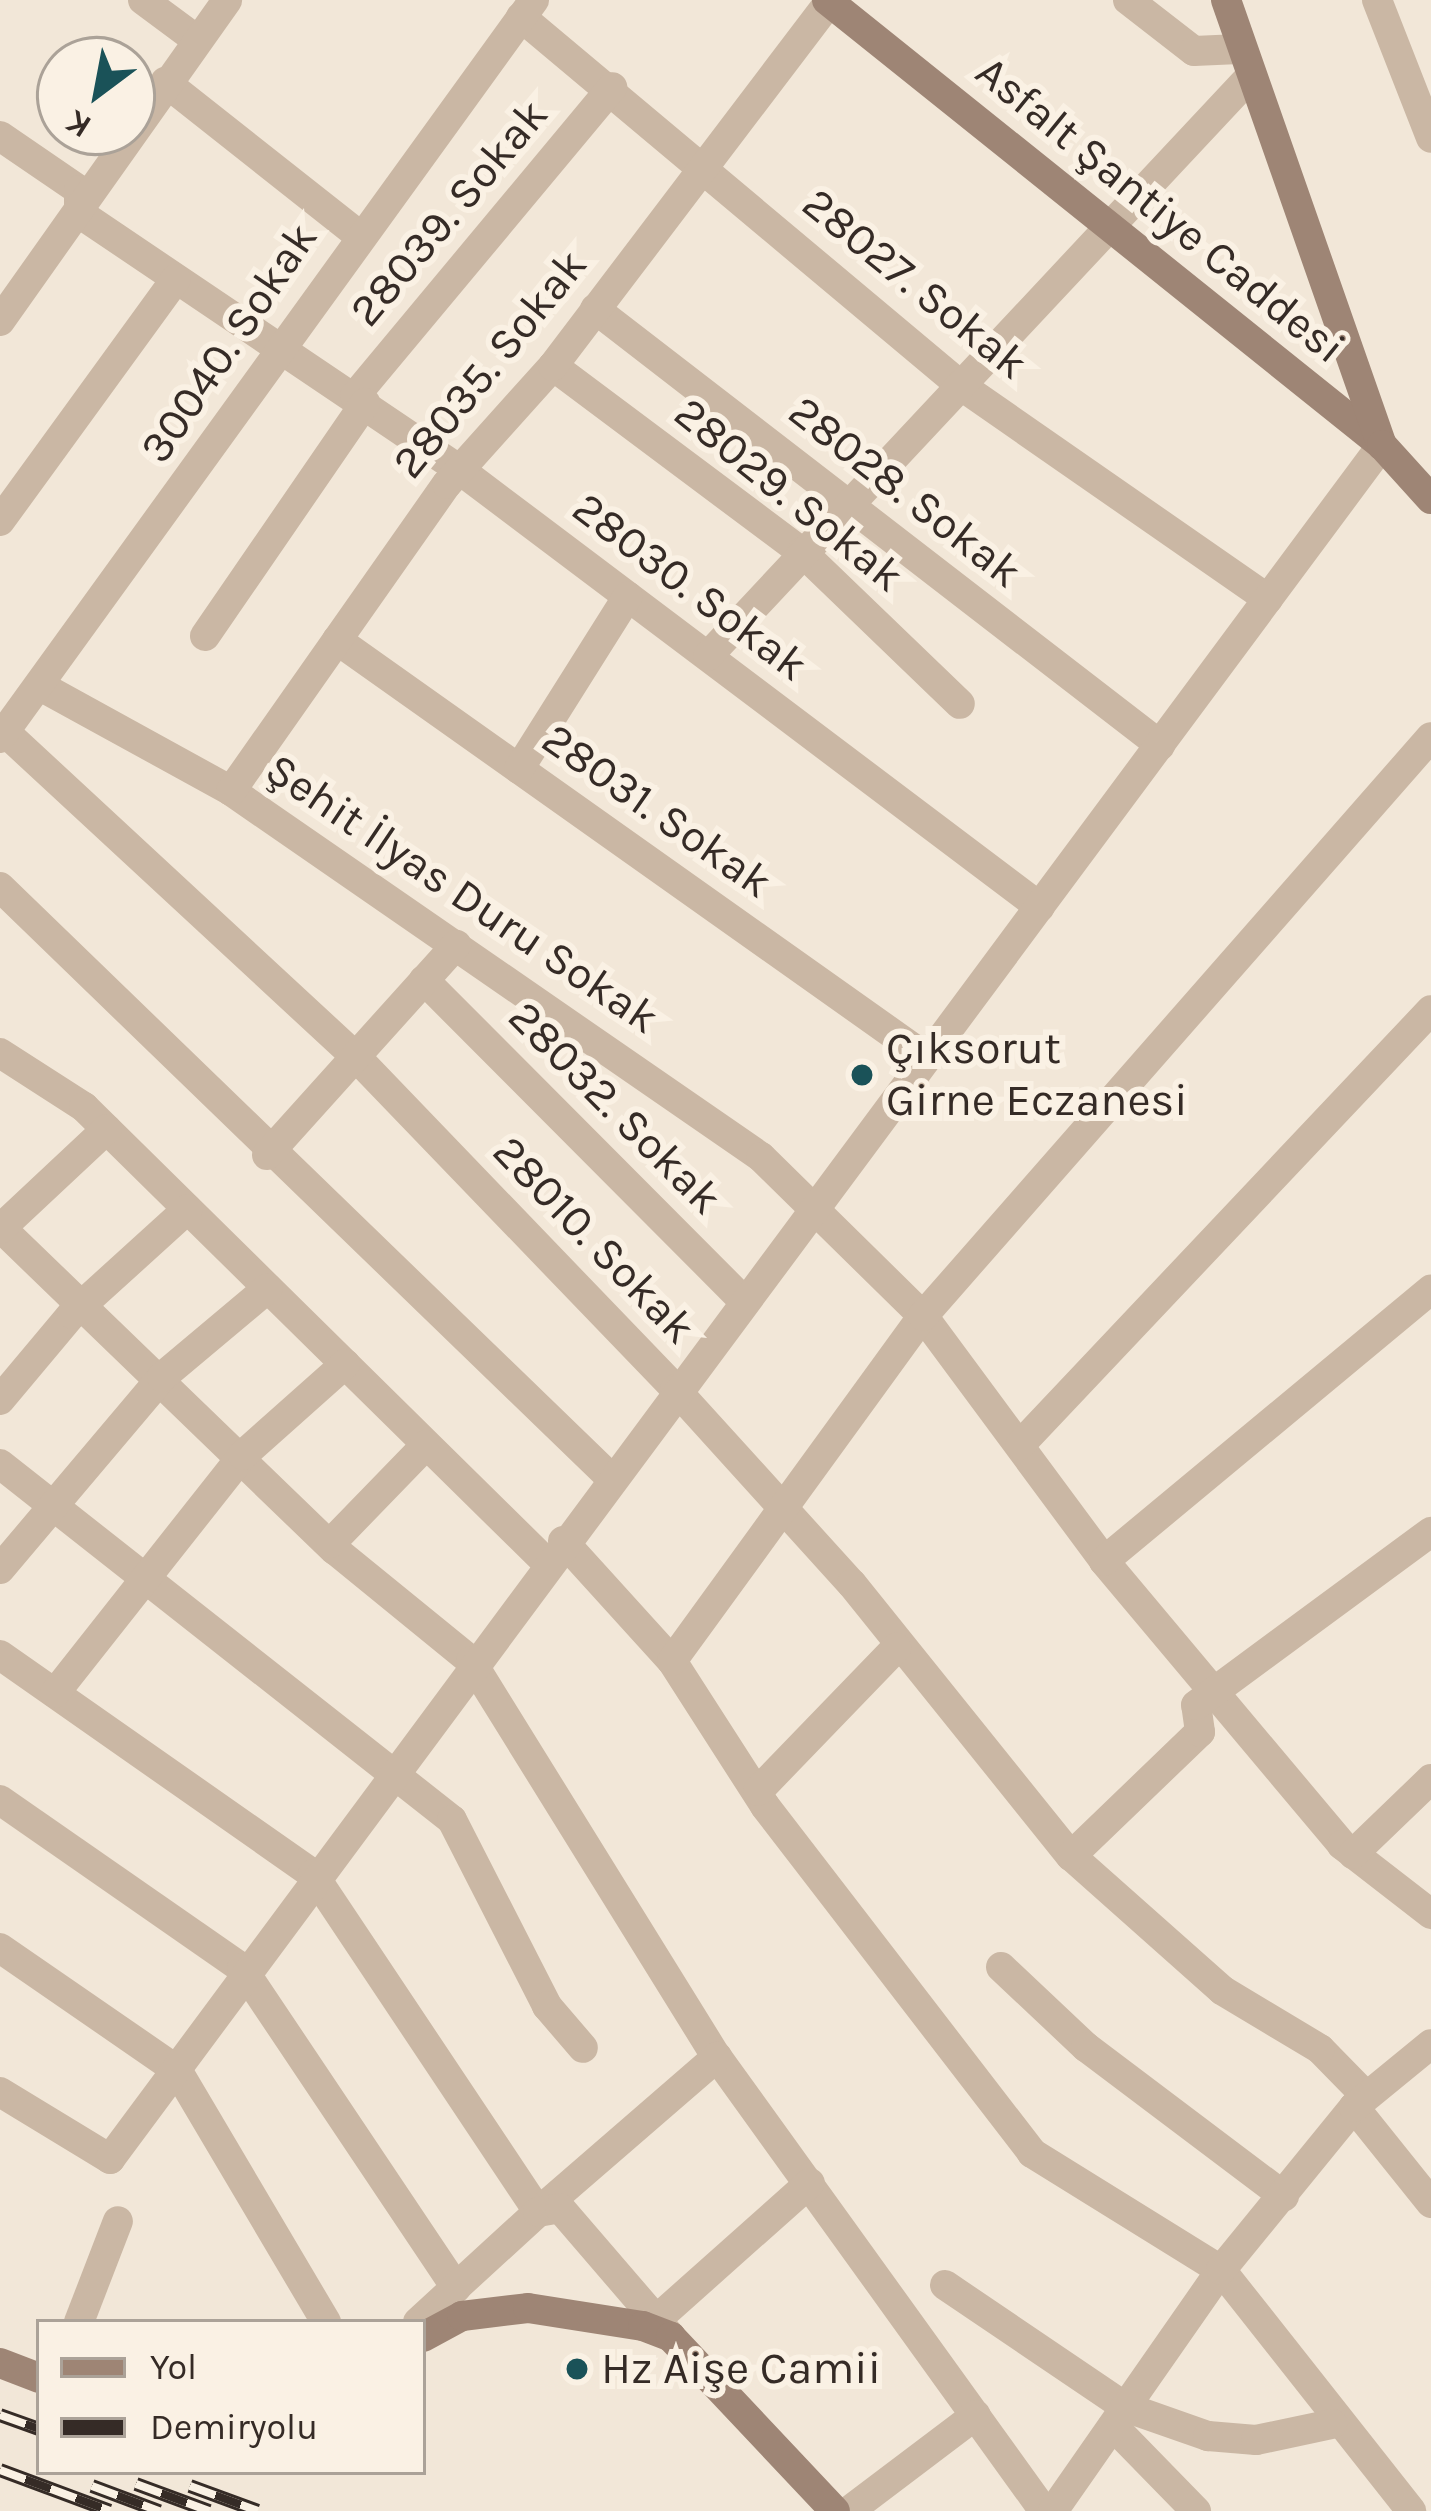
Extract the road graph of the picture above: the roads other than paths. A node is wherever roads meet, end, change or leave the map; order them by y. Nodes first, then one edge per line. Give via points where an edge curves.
1 (143, 0) edge
2 (227, 0) edge
3 (1128, 0) edge
4 (1226, 0) edge
5 (1377, 0) edge
6 (829, 1) edge
7 (528, 8) edge
8 (197, 40) junction
9 (1239, 49) junction
10 (1249, 80) junction
11 (166, 82) junction
12 (612, 87) junction
13 (0, 136) edge
14 (1431, 138) edge
15 (703, 166) junction
16 (79, 213) junction
17 (1108, 226) junction
18 (356, 233) junction
19 (176, 279) junction
20 (595, 309) junction
21 (0, 321) edge
22 (278, 353) junction
23 (553, 366) junction
24 (960, 385) junction
25 (360, 399) junction
26 (1382, 445) junction
27 (460, 470) junction
28 (1431, 498) edge
29 (846, 504) junction
30 (0, 521) edge
31 (802, 552) junction
32 (628, 596) junction
33 (1268, 599) junction
34 (205, 636) dead end
35 (337, 640) junction
36 (707, 656) junction
37 (44, 688) junction
38 (960, 704) dead end
39 (2, 735) edge
40 (1431, 737) edge
41 (1160, 745) junction
42 (519, 769) junction
43 (231, 791) junction
44 (0, 887) edge
45 (1040, 907) junction
46 (457, 945) junction
47 (424, 980) junction
48 (1431, 1010) edge
49 (0, 1053) edge
50 (924, 1056) junction
51 (356, 1057) junction
52 (106, 1129) junction
53 (267, 1155) junction
54 (808, 1205) junction
55 (188, 1209) junction
56 (0, 1228) edge
57 (268, 1288) junction
58 (1431, 1289) edge
59 (741, 1298) junction
60 (82, 1305) junction
61 (923, 1316) junction
62 (345, 1364) junction
63 (162, 1377) junction
64 (675, 1389) junction
65 (0, 1400) edge
66 (426, 1445) junction
67 (1020, 1445) junction
68 (243, 1455) junction
69 (0, 1464) edge
70 (610, 1478) junction
71 (54, 1504) junction
72 (776, 1505) junction
73 (1431, 1532) edge
74 (331, 1543) junction
75 (554, 1551) junction
76 (1104, 1561) junction
77 (0, 1569) edge
78 (144, 1583) junction
79 (896, 1648) junction
80 (0, 1654) edge
81 (471, 1661) junction
82 (672, 1661) junction
83 (1210, 1692) junction
84 (55, 1693) junction
85 (393, 1771) junction
86 (1431, 1779) edge
87 (758, 1791) junction
88 (0, 1800) edge
89 (1353, 1854) junction
90 (1071, 1856) junction
91 (314, 1874) junction
92 (1431, 1914) edge
93 (0, 1948) edge
94 (1000, 1967) dead end
95 (242, 1968) junction
96 (583, 2048) dead end
97 (718, 2057) junction
98 (1425, 2059) edge
99 (177, 2070) junction
100 (0, 2092) edge
101 (1360, 2101) junction
102 (810, 2183) junction
103 (1284, 2196) junction
104 (1431, 2203) edge
105 (538, 2212) junction
106 (118, 2221) dead end
107 (1221, 2270) junction
108 (945, 2285) dead end
109 (456, 2288) junction
110 (81, 2319) edge
111 (324, 2319) edge
112 (421, 2319) edge
113 (663, 2329) junction
114 (426, 2335) edge
115 (0, 2363) edge
116 (36, 2377) edge
117 (976, 2415) junction
118 (1119, 2416) junction
119 (1332, 2424) junction
120 (835, 2511) edge
121 (848, 2511) edge
122 (1048, 2511) edge
123 (1196, 2511) edge
124 (1411, 2511) edge

1 - 8 street
2 - 8 street
3 - 9 street via 1194,51
4 - 9 street
5 - 14 street
6 - 15 street, 28035. Sokak
6 - 17 street, Asfalt Şantiye Caddesi
7 - 12 street, 28027. Sokak
7 - 18 street, 30040. Sokak
8 - 11 street
9 - 10 street
10 - 17 street
10 - 26 street
11 - 16 street
11 - 18 street
12 - 15 street, 28027. Sokak
12 - 25 street, 28039. Sokak
13 - 16 street via 79,190
15 - 20 street, 28035. Sokak
15 - 24 street, 28027. Sokak
16 - 19 street, 28030. Sokak
16 - 21 street
17 - 24 street
17 - 26 street, Asfalt Şantiye Caddesi
18 - 22 street, 30040. Sokak
19 - 22 street, 28030. Sokak
19 - 30 street
20 - 23 street, 28035. Sokak
20 - 29 street, 28028. Sokak
22 - 25 street, 28030. Sokak
22 - 37 street, 30040. Sokak
23 - 27 street, 28035. Sokak
23 - 31 street, 28029. Sokak
24 - 29 street
24 - 33 street, 28027. Sokak
25 - 27 street, 28030. Sokak
25 - 34 street, 28039. Sokak
26 - 28 street
26 - 33 street
27 - 32 street, 28030. Sokak
27 - 35 street, 28035. Sokak
29 - 31 street
29 - 41 street, 28028. Sokak
31 - 36 street
31 - 38 street, 28029. Sokak
32 - 36 street, 28030. Sokak
32 - 42 street
33 - 41 street
35 - 42 street, 28031. Sokak
35 - 43 street, 28035. Sokak
36 - 45 street, 28030. Sokak
37 - 39 street, 30040. Sokak
37 - 43 street, Şehit İlyas Duru Sokak
39 - 51 street, 28010. Sokak
40 - 61 street
41 - 45 street
42 - 50 street, 28031. Sokak
43 - 46 street, Şehit İlyas Duru Sokak
44 - 53 street
45 - 50 street
46 - 47 street
46 - 54 street, Şehit İlyas Duru Sokak via 615,1049
47 - 51 street
47 - 59 street, 28032. Sokak
48 - 67 street
49 - 52 street
50 - 54 street
51 - 53 street
51 - 64 street, 28010. Sokak
52 - 55 street
52 - 56 street
53 - 70 street
54 - 59 street
54 - 61 street, Şehit İlyas Duru Sokak
55 - 57 street
55 - 60 street
56 - 60 street
57 - 62 street
57 - 63 street
58 - 76 street
59 - 64 street
60 - 63 street
60 - 65 street
61 - 67 street, Şehit İlyas Duru Sokak
61 - 72 street
62 - 66 street
62 - 68 street
63 - 68 street
63 - 71 street
64 - 70 street
64 - 72 street, 28010. Sokak
66 - 74 street
66 - 75 street
67 - 76 street, Şehit İlyas Duru Sokak
68 - 74 street
68 - 78 street
69 - 71 street
70 - 75 street
71 - 77 street
71 - 78 street
72 - 79 street, 28010. Sokak
72 - 82 street
73 - 83 street
74 - 81 street
75 - 81 street
75 - 82 street
76 - 83 street, Şehit İlyas Duru Sokak
78 - 84 street
78 - 85 street
79 - 87 street
79 - 90 street, 28010. Sokak
80 - 84 street
81 - 85 street
81 - 97 street
82 - 87 street
83 - 89 street, Şehit İlyas Duru Sokak
83 - 90 street via 1196,1705 1200,1732
84 - 91 street
85 - 91 street
85 - 96 street via 452,1820 547,2006
86 - 89 street
87 - 107 street via 1032,2153
88 - 95 street
89 - 92 street, Şehit İlyas Duru Sokak
90 - 101 street, 28010. Sokak via 1222,1990 1320,2049
91 - 95 street
91 - 105 street
93 - 99 street
94 - 103 street via 1086,2048
95 - 99 street
95 - 109 street
97 - 102 street
97 - 105 street
98 - 101 street
99 - 100 street via 110,2159
99 - 111 street
101 - 103 street
101 - 104 street, 28010. Sokak
102 - 113 street
102 - 117 street
103 - 107 street
105 - 109 street
105 - 113 street via 560,2208
106 - 110 street
107 - 118 street
107 - 119 street
108 - 118 street
109 - 112 street
113 - 114 street via 596,2311 528,2308 462,2316
113 - 120 street
115 - 116 street
117 - 121 street
117 - 122 street
118 - 119 street via 1224,2437
118 - 122 street
118 - 123 street
119 - 124 street

